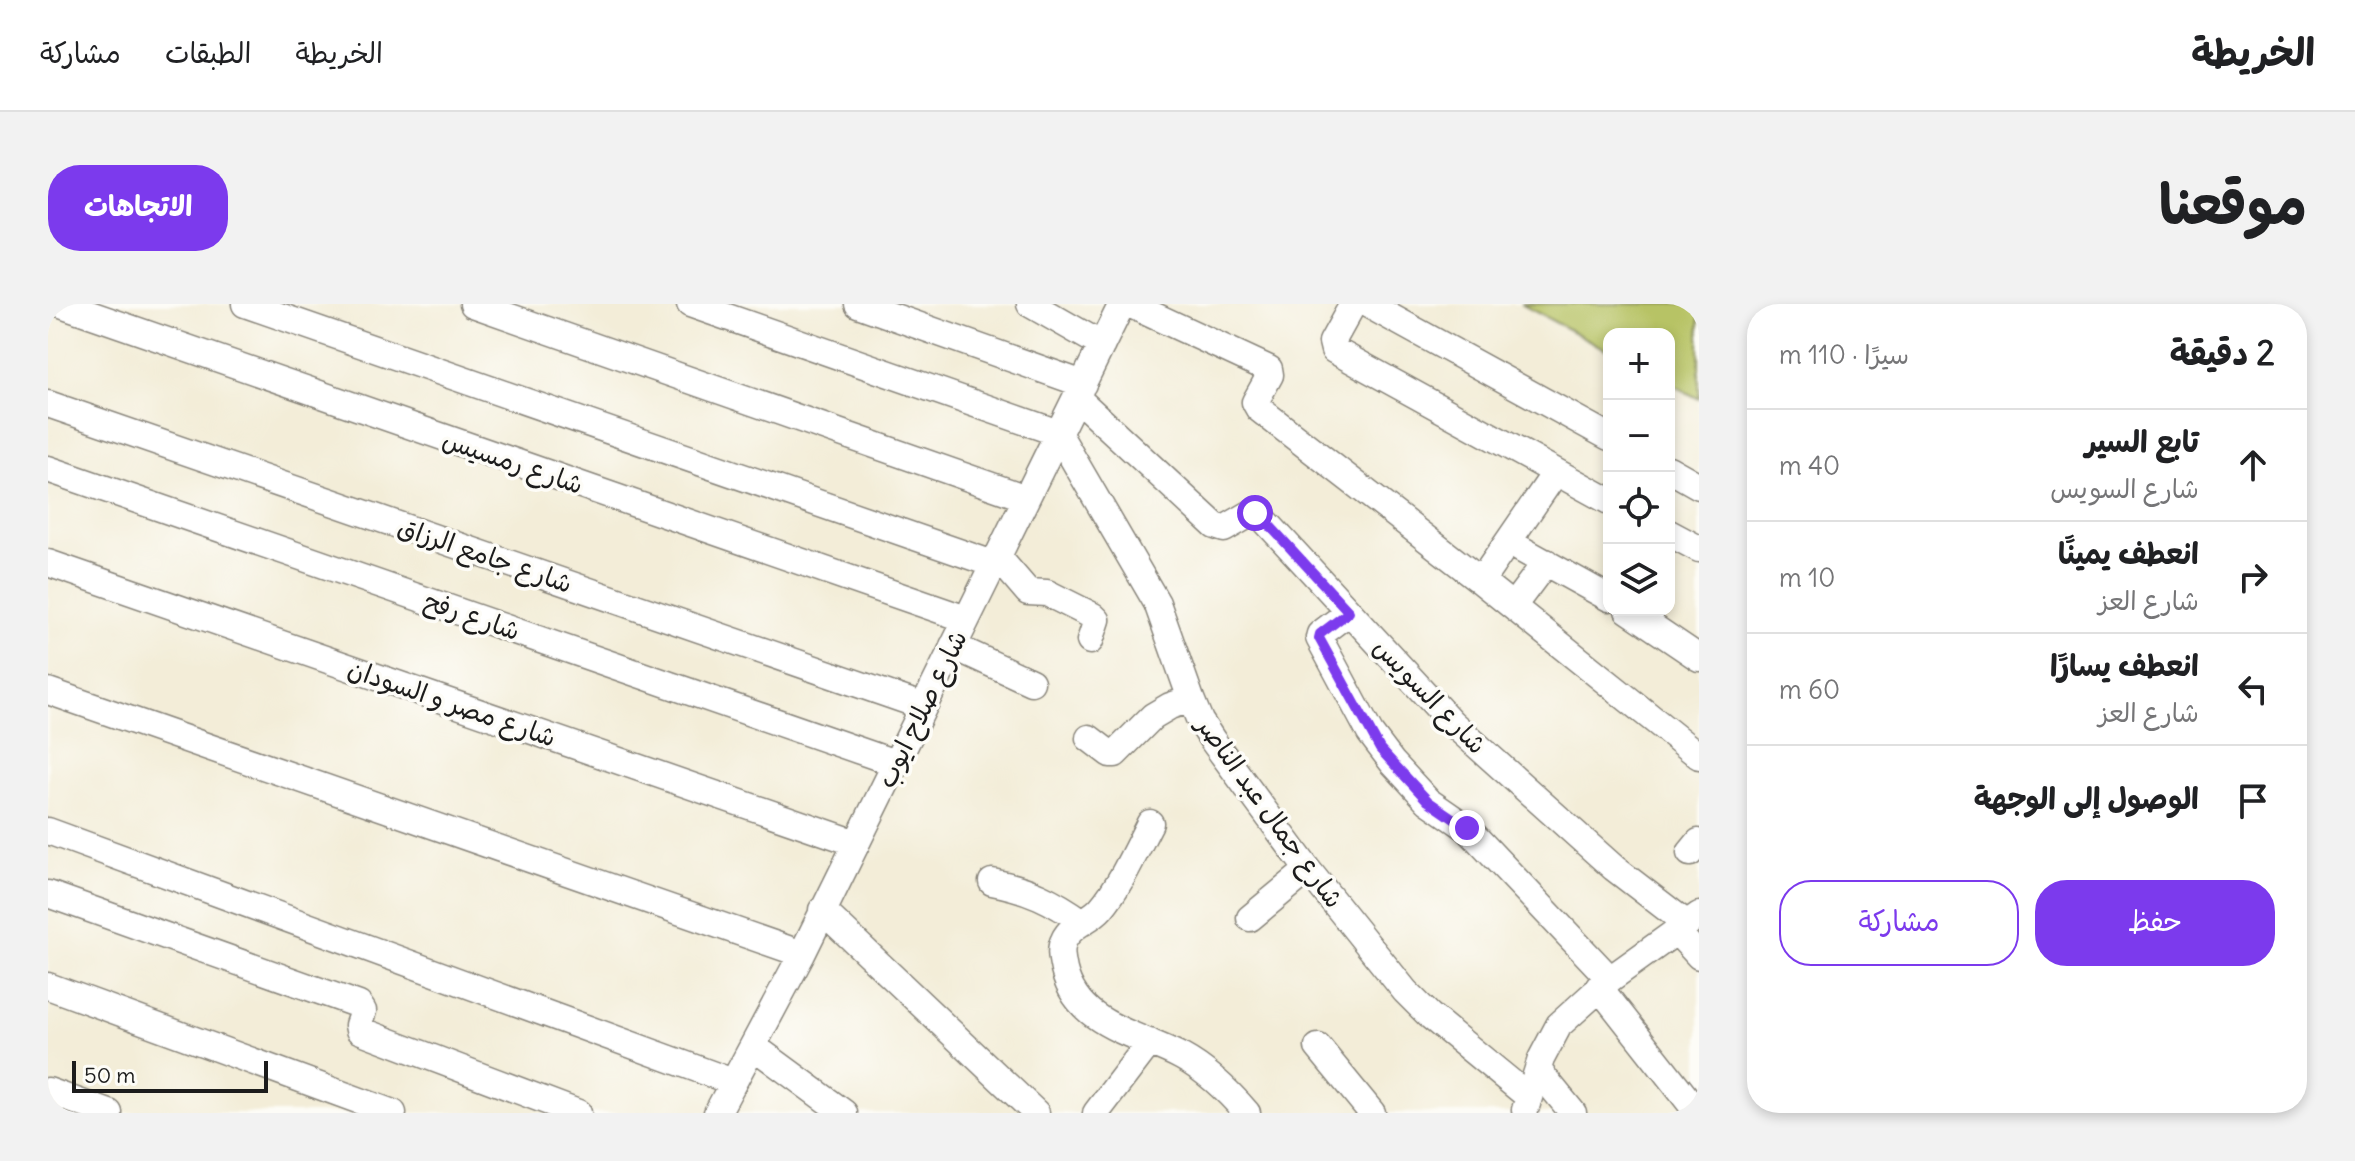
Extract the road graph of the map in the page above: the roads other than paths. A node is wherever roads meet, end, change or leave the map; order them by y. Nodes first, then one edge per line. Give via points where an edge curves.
1 (61, 304) edge
2 (245, 304) edge
3 (473, 304) edge
4 (690, 304) edge
5 (858, 304) edge
6 (1030, 304) edge
7 (1122, 304) edge
8 (1129, 304) edge
9 (1353, 304) edge
10 (1367, 304) edge
11 (1102, 345) junction
12 (1080, 390) junction
13 (48, 404) edge
14 (1058, 433) junction
15 (1603, 434) edge
16 (48, 469) edge
17 (1556, 472) junction
18 (1674, 472) edge
19 (1699, 486) edge
20 (1026, 498) junction
21 (1603, 498) edge
22 (1675, 536) edge
23 (1508, 542) junction
24 (1699, 549) edge
25 (995, 560) junction
26 (1546, 562) junction
27 (48, 563) edge
28 (1481, 581) junction
29 (1603, 595) edge
30 (1513, 606) junction
31 (1349, 612) junction
32 (1637, 616) edge
33 (966, 619) junction
34 (1090, 641) dead end
35 (953, 646) junction
36 (1699, 658) edge
37 (1031, 682) dead end
38 (48, 691) edge
39 (1191, 699) junction
40 (922, 706) junction
41 (1089, 738) dead end
42 (1699, 756) edge
43 (895, 763) junction
44 (1150, 823) dead end
45 (48, 831) edge
46 (856, 843) junction
47 (1308, 870) junction
48 (992, 882) dead end
49 (48, 894) edge
50 (822, 910) junction
51 (1250, 918) dead end
52 (1083, 922) junction
53 (1687, 923) edge
54 (802, 954) junction
55 (1699, 956) edge
56 (1604, 983) junction
57 (48, 986) edge
58 (1150, 1042) junction
59 (753, 1046) junction
60 (1318, 1047) dead end
61 (1538, 1070) junction
62 (733, 1082) junction
63 (48, 1091) edge
64 (1526, 1105) edge
65 (109, 1113) edge
66 (393, 1113) edge
67 (578, 1113) edge
68 (717, 1113) edge
69 (844, 1113) edge
70 (1036, 1113) edge
71 (1096, 1113) edge
72 (1247, 1113) edge
73 (1372, 1113) edge
74 (1573, 1113) edge
75 (1698, 1113) edge

1 - 33 street, شارع رمسيس
2 - 25 street
3 - 20 street
4 - 14 street
5 - 12 street
6 - 11 street
7 - 11 street, شارع صلاح ايوب
8 - 28 street via 1269,369 1255,406
9 - 17 street via 1332,342 1334,350
10 - 15 street
11 - 12 street, شارع صلاح ايوب
12 - 14 street, شارع صلاح ايوب
12 - 31 street, شارع السويس via 1215,526 1224,529 1259,514
13 - 40 street, شارع جامع الرزاق
14 - 20 street, شارع صلاح ايوب
14 - 39 street, شارع جمال عبد الناصر via 1157,603
16 - 43 street, شارع رفح
17 - 21 street
17 - 23 street
18 - 19 street
20 - 25 street, شارع صلاح ايوب
22 - 24 street
23 - 26 street
23 - 28 street
25 - 33 street, شارع صلاح ايوب
25 - 34 street via 1028,592 1047,593 1093,616 1097,620
26 - 29 street
26 - 30 street
27 - 46 street, شارع مصر و السودان
28 - 30 street
30 - 42 street
31 - 53 street, شارع السويس via 1452,723 1614,868
31 - 56 street via 1319,638 1380,749 1428,801 1467,828
32 - 36 street
33 - 35 street, شارع صلاح ايوب
35 - 37 street
35 - 40 street, شارع صلاح ايوب
38 - 54 street
39 - 41 street via 1153,716 1115,754
39 - 47 street, شارع جمال عبد الناصر via 1213,741
40 - 43 street, شارع صلاح ايوب
43 - 46 street, شارع صلاح ايوب
44 - 52 street via 1101,909
45 - 62 street
46 - 50 street, شارع صلاح ايوب
47 - 51 street
47 - 64 street, شارع جمال عبد الناصر via 1405,991
48 - 52 street via 1025,888
49 - 67 street via 359,1005 359,1030
50 - 54 street, شارع صلاح ايوب
50 - 70 street
52 - 58 street via 1061,946 1073,992 1101,1022
53 - 55 street, شارع السويس
53 - 56 street
54 - 59 street, شارع صلاح ايوب
56 - 61 street via 1559,1025
56 - 75 street
57 - 66 street
58 - 71 street
58 - 72 street via 1204,1071
59 - 62 street, شارع صلاح ايوب
59 - 69 street
60 - 73 street
61 - 64 street
61 - 74 street
62 - 68 street, شارع صلاح ايوب
63 - 65 street

